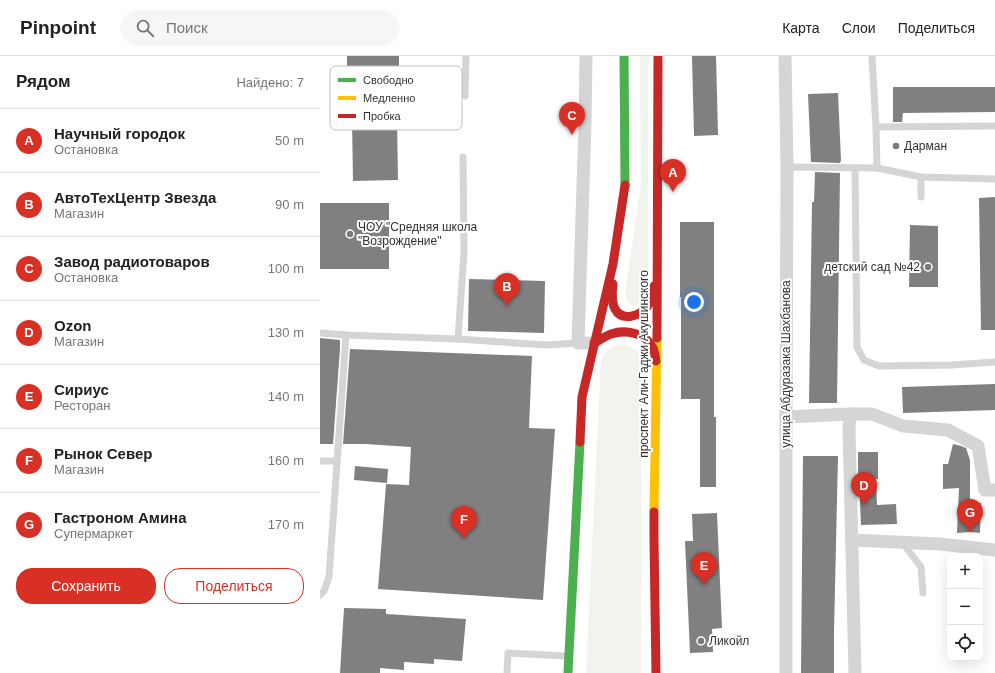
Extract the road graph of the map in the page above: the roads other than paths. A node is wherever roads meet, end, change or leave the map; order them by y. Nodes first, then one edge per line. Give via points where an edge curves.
1 (466, 56) edge
2 (586, 56) edge
3 (624, 56) edge
4 (658, 56) edge
5 (785, 56) edge
6 (872, 56) edge
7 (465, 96) dead end
8 (995, 126) edge
9 (876, 127) junction
10 (463, 157) dead end
11 (787, 168) junction
12 (855, 168) junction
13 (877, 168) junction
14 (921, 177) junction
15 (995, 179) edge
16 (921, 198) dead end
17 (614, 264) junction
18 (657, 273) junction
19 (320, 333) edge
20 (346, 335) junction
21 (458, 339) junction
22 (578, 343) junction
23 (594, 343) junction
24 (995, 362) edge
25 (657, 364) junction
26 (850, 414) junction
27 (786, 417) junction
28 (320, 461) edge
29 (337, 461) junction
30 (995, 490) edge
31 (852, 540) junction
32 (902, 542) junction
33 (995, 550) edge
34 (923, 593) dead end
35 (320, 595) edge
36 (569, 656) junction
37 (507, 673) edge
38 (568, 673) edge
39 (656, 673) edge
40 (786, 673) edge
41 (855, 673) edge

1 - 7 lane
2 - 22 street
3 - 17 highway via 625,186
4 - 18 highway, проспект Али-Гаджи Акушинского
5 - 11 street, улица Абдуразака Шахбанова
6 - 9 lane
8 - 9 lane
9 - 13 lane
10 - 21 lane via 464,252
11 - 12 lane
11 - 27 street, улица Абдуразака Шахбанова
12 - 13 lane
12 - 24 lane via 857,347 864,360 879,366
13 - 14 lane
14 - 15 lane
14 - 16 lane
17 - 18 highway via 612,301 617,312 631,317 645,310 650,302
17 - 23 highway
18 - 25 highway, проспект Али-Гаджи Акушинского
19 - 20 lane
20 - 21 lane
20 - 29 lane
21 - 22 lane via 546,345
22 - 23 street
23 - 25 highway via 611,334 634,333 654,348
23 - 36 highway via 581,409
25 - 39 highway, проспект Али-Гаджи Акушинского via 654,539
26 - 27 street
26 - 30 street via 872,414 903,426 948,430 978,446 985,490
26 - 31 street
27 - 40 street, улица Абдуразака Шахбанова
28 - 29 lane
29 - 35 lane via 329,577
31 - 32 street
31 - 41 street
32 - 33 street
32 - 34 lane via 921,567
36 - 37 lane via 508,653
36 - 38 highway

